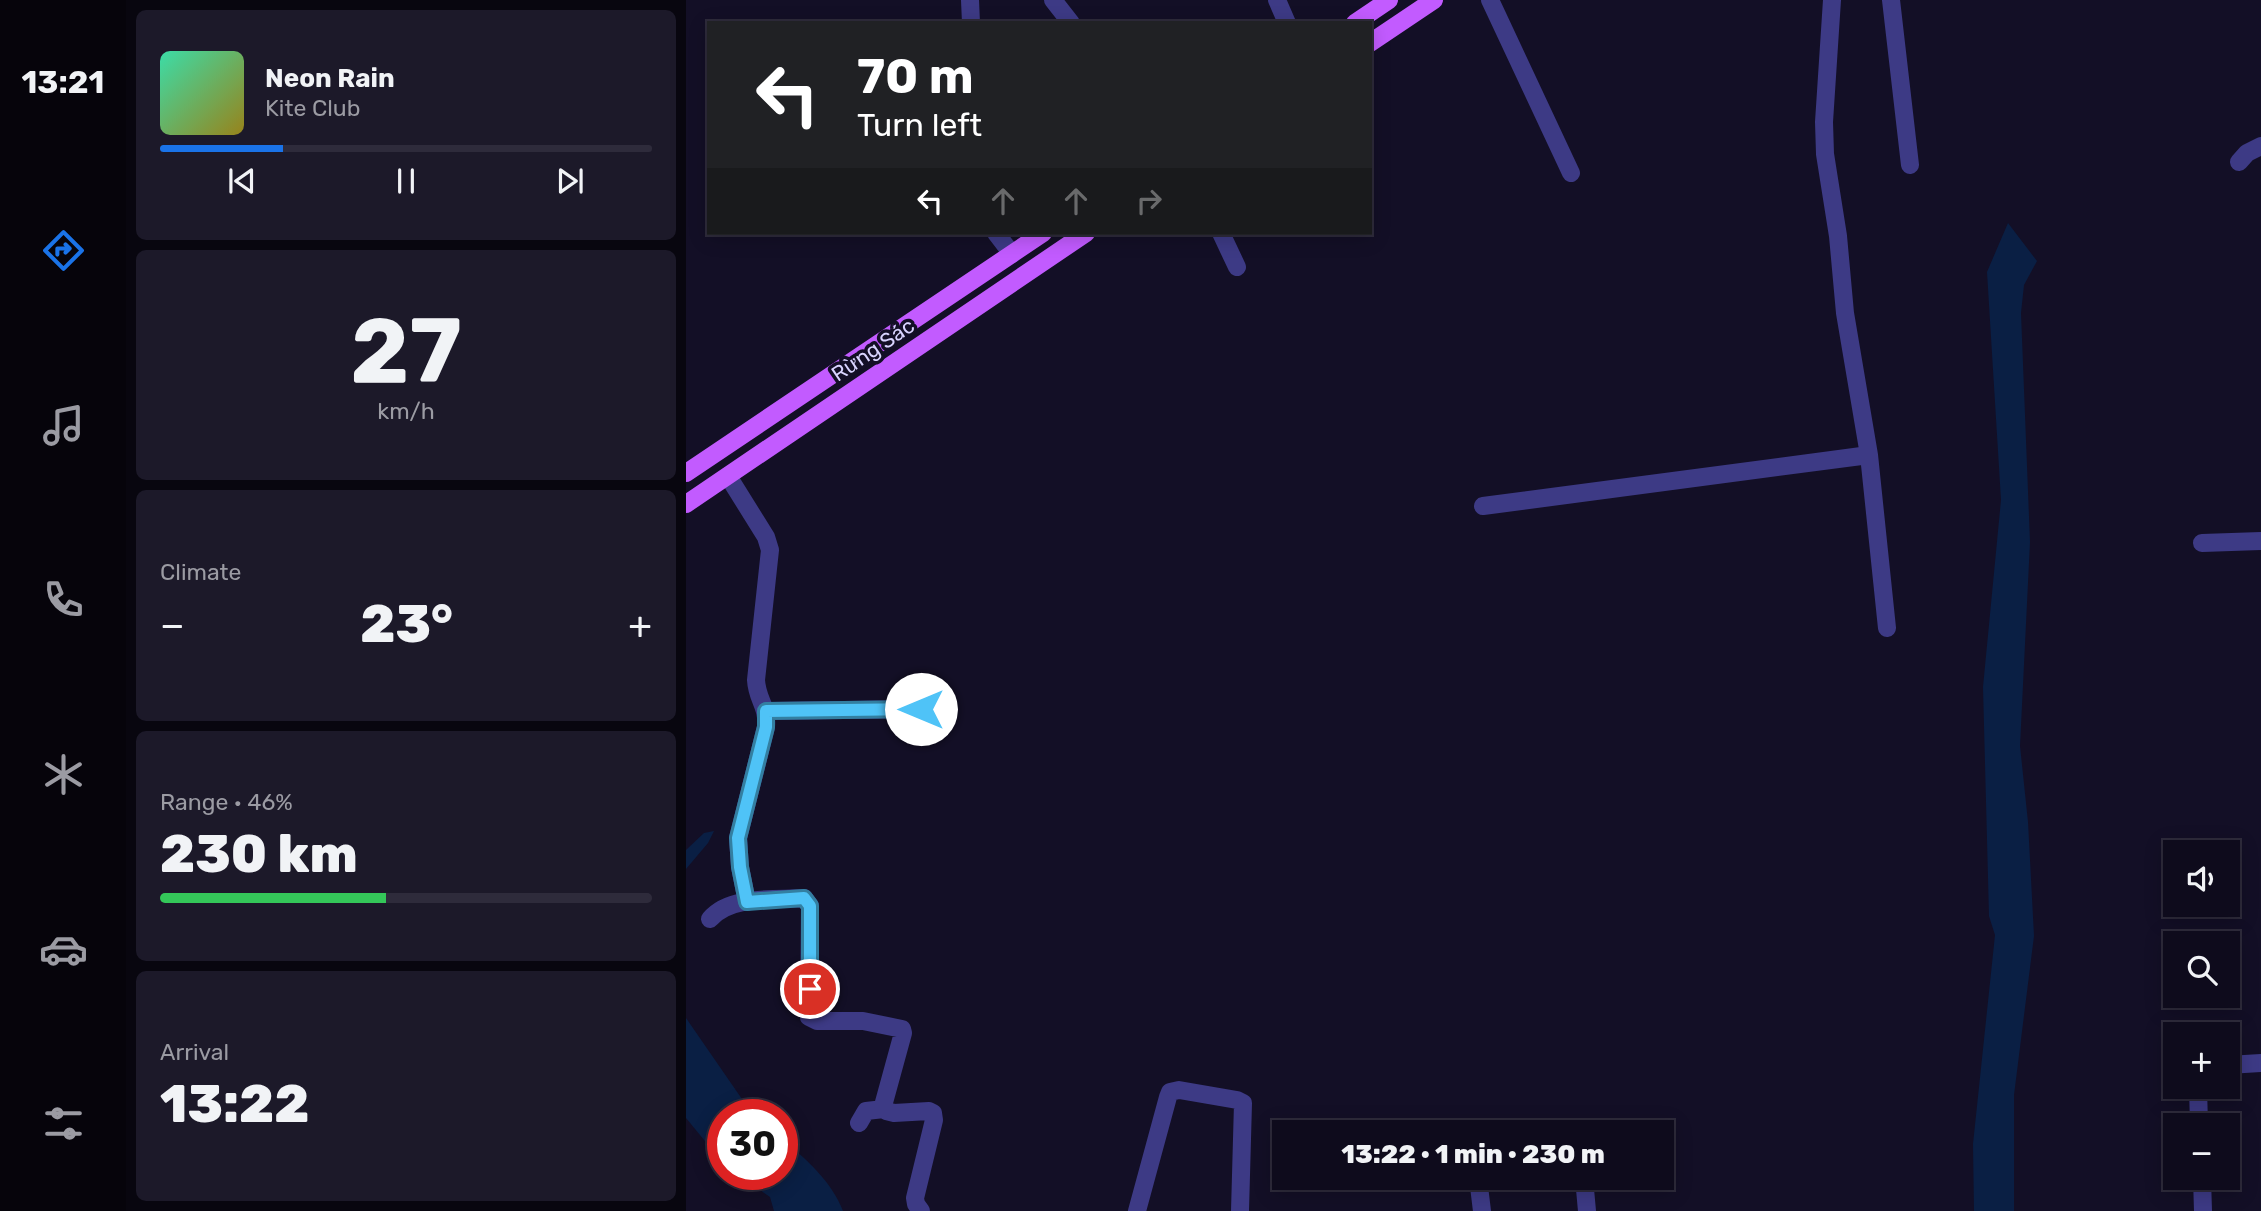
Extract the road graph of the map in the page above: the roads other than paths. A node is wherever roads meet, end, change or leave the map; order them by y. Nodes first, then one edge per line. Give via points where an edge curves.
1 (970, 0) edge
2 (1052, 0) edge
3 (1277, 0) edge
4 (1389, 0) edge
5 (1434, 0) edge
6 (1490, 0) edge
7 (1832, 0) edge
8 (1891, 0) edge
9 (971, 21) edge
10 (1068, 21) edge
11 (1286, 21) edge
12 (1359, 21) edge
13 (1372, 42) edge
14 (2261, 146) edge
15 (2239, 162) dead end
16 (1910, 165) dead end
17 (1571, 173) dead end
18 (998, 235) edge
19 (1040, 235) edge
20 (1083, 235) edge
21 (1222, 235) edge
22 (1012, 254) junction
23 (1237, 267) dead end
24 (1869, 455) junction
25 (686, 473) edge
26 (728, 475) junction
27 (686, 505) edge
28 (1483, 506) dead end
29 (2261, 541) edge
30 (2202, 543) dead end
31 (1887, 628) dead end
32 (921, 709) dead end
33 (766, 711) junction
34 (747, 902) junction
35 (710, 919) dead end
36 (2261, 1063) edge
37 (2240, 1064) edge
38 (884, 1108) junction
39 (859, 1123) dead end
40 (1479, 1190) edge
41 (1585, 1190) edge
42 (2202, 1190) edge
43 (921, 1211) edge
44 (1137, 1211) edge
45 (1240, 1211) edge
46 (1482, 1211) edge
47 (1587, 1211) edge
48 (2203, 1211) edge

1 - 9 street
2 - 10 street
3 - 11 street
4 - 12 main road
5 - 13 main road
6 - 17 street
7 - 24 street via 1825,154
8 - 16 street
14 - 15 street
18 - 22 street
19 - 22 main road, Rừng Sác
20 - 26 main road, Rừng Sác
21 - 23 street
22 - 25 main road, Rừng Sác
24 - 28 street
24 - 31 street
26 - 27 main road, Rừng Sác
26 - 33 street via 770,551 757,680
29 - 30 street
32 - 33 street
33 - 34 street via 737,846
34 - 35 street via 717,911
34 - 38 street via 808,901 812,1020 863,1021 902,1029
36 - 37 street
38 - 39 street via 866,1111
38 - 43 street via 894,1113 933,1113 915,1198
40 - 46 street
41 - 47 street
42 - 48 street
44 - 45 street via 1168,1097 1179,1090 1243,1103

